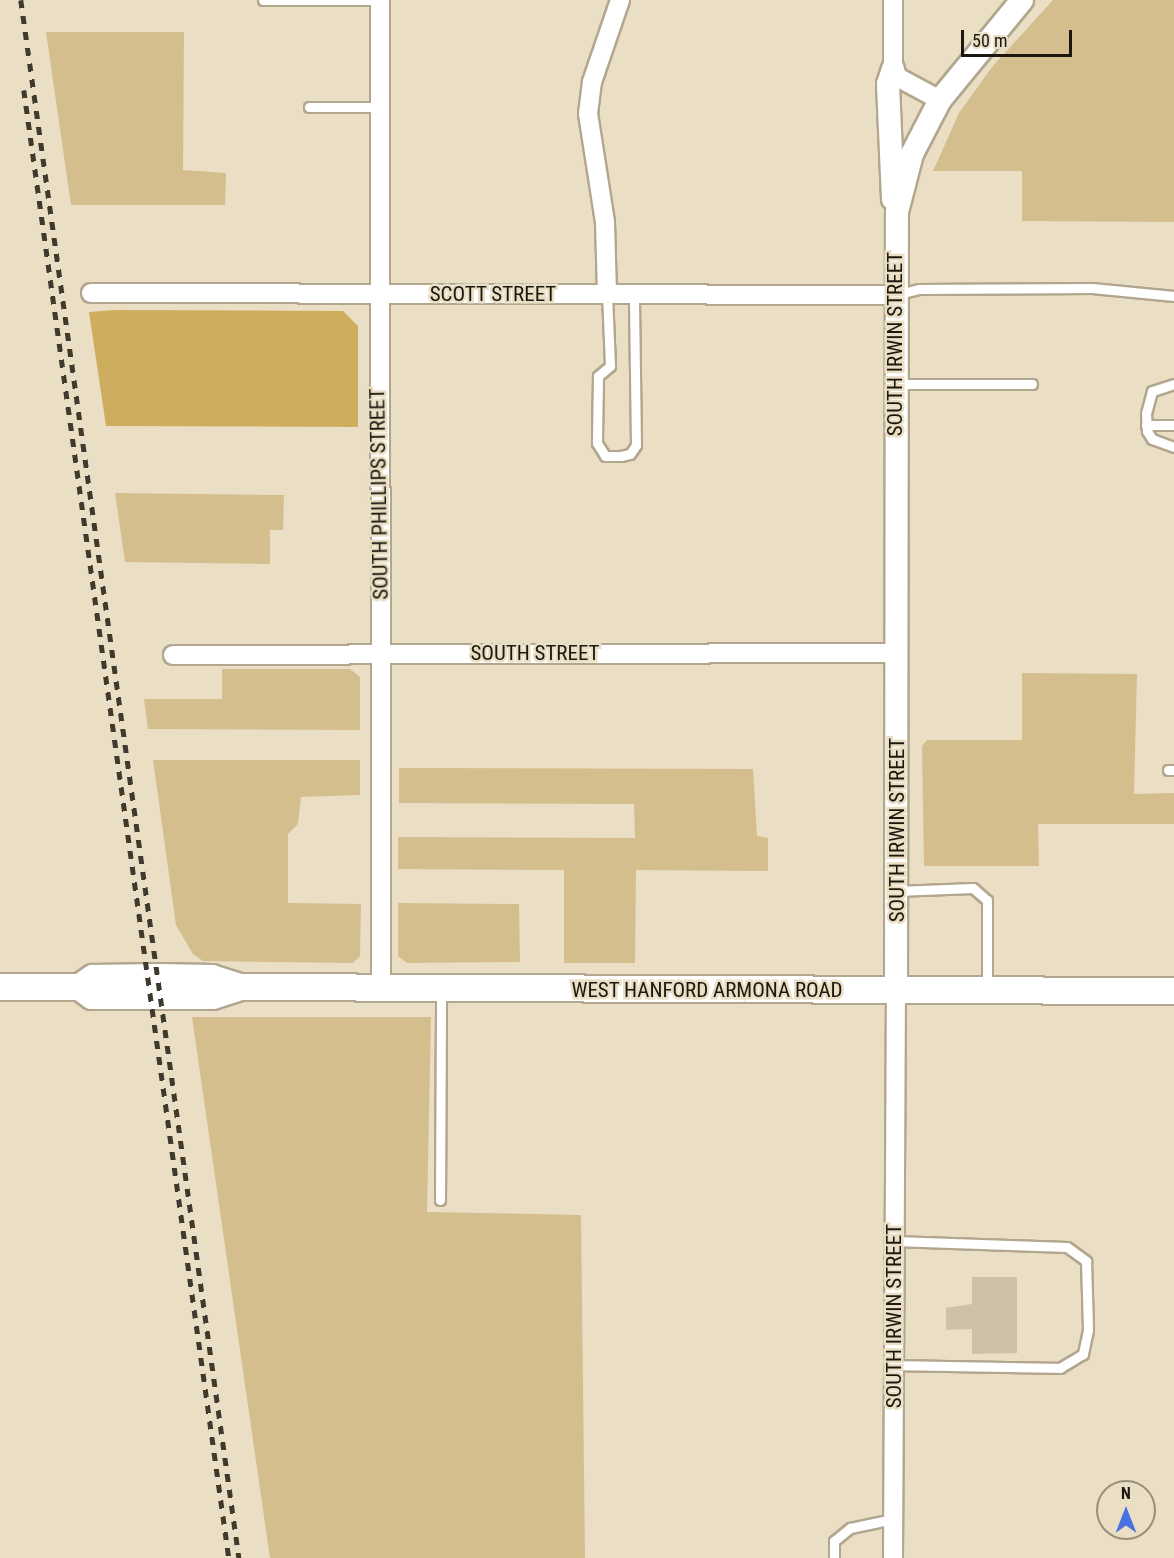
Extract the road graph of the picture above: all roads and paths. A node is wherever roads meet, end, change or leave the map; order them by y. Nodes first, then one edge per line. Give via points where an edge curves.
1 (263, 0) edge
2 (380, 0) edge
3 (620, 0) edge
4 (893, 0) edge
5 (1022, 0) edge
6 (893, 69) junction
7 (940, 100) junction
8 (309, 107) dead end
9 (381, 107) junction
10 (896, 225) junction
11 (91, 293) dead end
12 (377, 293) junction
13 (607, 294) junction
14 (634, 294) junction
15 (895, 296) junction
16 (1174, 296) edge
17 (895, 384) junction
18 (1032, 384) dead end
19 (1174, 384) edge
20 (1146, 425) junction
21 (1174, 426) edge
22 (1174, 447) edge
23 (381, 653) junction
24 (896, 653) junction
25 (173, 655) dead end
26 (896, 891) junction
27 (0, 987) edge
28 (381, 989) junction
29 (441, 989) junction
30 (896, 990) junction
31 (987, 991) junction
32 (1174, 991) edge
33 (440, 1200) dead end
34 (894, 1240) junction
35 (894, 1365) junction
36 (893, 1519) junction
37 (834, 1558) edge
38 (893, 1558) edge

1 - 2 lane
2 - 9 street, SOUTH PHILLIPS STREET
3 - 13 street via 592,82 588,114 605,222
4 - 6 street
5 - 7 street
6 - 7 street via 899,78
6 - 10 street via 888,84
7 - 10 street via 912,154
8 - 9 lane
9 - 12 street, SOUTH PHILLIPS STREET
10 - 15 street, SOUTH IRWIN STREET
11 - 12 street, SCOTT STREET
12 - 13 street, SCOTT STREET
12 - 23 street, SOUTH PHILLIPS STREET
13 - 14 street, SCOTT STREET
13 - 14 lane via 610,366 598,376 597,443 605,456 630,454 636,445
14 - 15 street, SCOTT STREET
15 - 16 lane via 919,289 1092,288 1140,296
15 - 17 street, SOUTH IRWIN STREET
17 - 18 lane
17 - 24 street, SOUTH IRWIN STREET
19 - 20 lane via 1152,391 1146,401
20 - 21 lane
20 - 22 lane via 1152,439
23 - 24 street, SOUTH STREET
23 - 25 street, SOUTH STREET
23 - 28 street, SOUTH PHILLIPS STREET
24 - 26 street, SOUTH IRWIN STREET
26 - 30 street, SOUTH IRWIN STREET
26 - 31 lane via 973,888 987,900
27 - 28 main road, WEST HANFORD ARMONA ROAD via 80,987 93,978 159,977 212,978 240,987
28 - 29 main road, WEST HANFORD ARMONA ROAD
29 - 30 main road, WEST HANFORD ARMONA ROAD
29 - 33 lane
30 - 31 main road, WEST HANFORD ARMONA ROAD
30 - 34 street, SOUTH IRWIN STREET
31 - 32 main road, WEST HANFORD ARMONA ROAD
34 - 35 street, SOUTH IRWIN STREET
34 - 35 lane via 1067,1247 1086,1261 1088,1330 1083,1354 1060,1368
35 - 36 street, SOUTH IRWIN STREET
36 - 37 lane via 850,1528 834,1542
36 - 38 street, SOUTH IRWIN STREET

